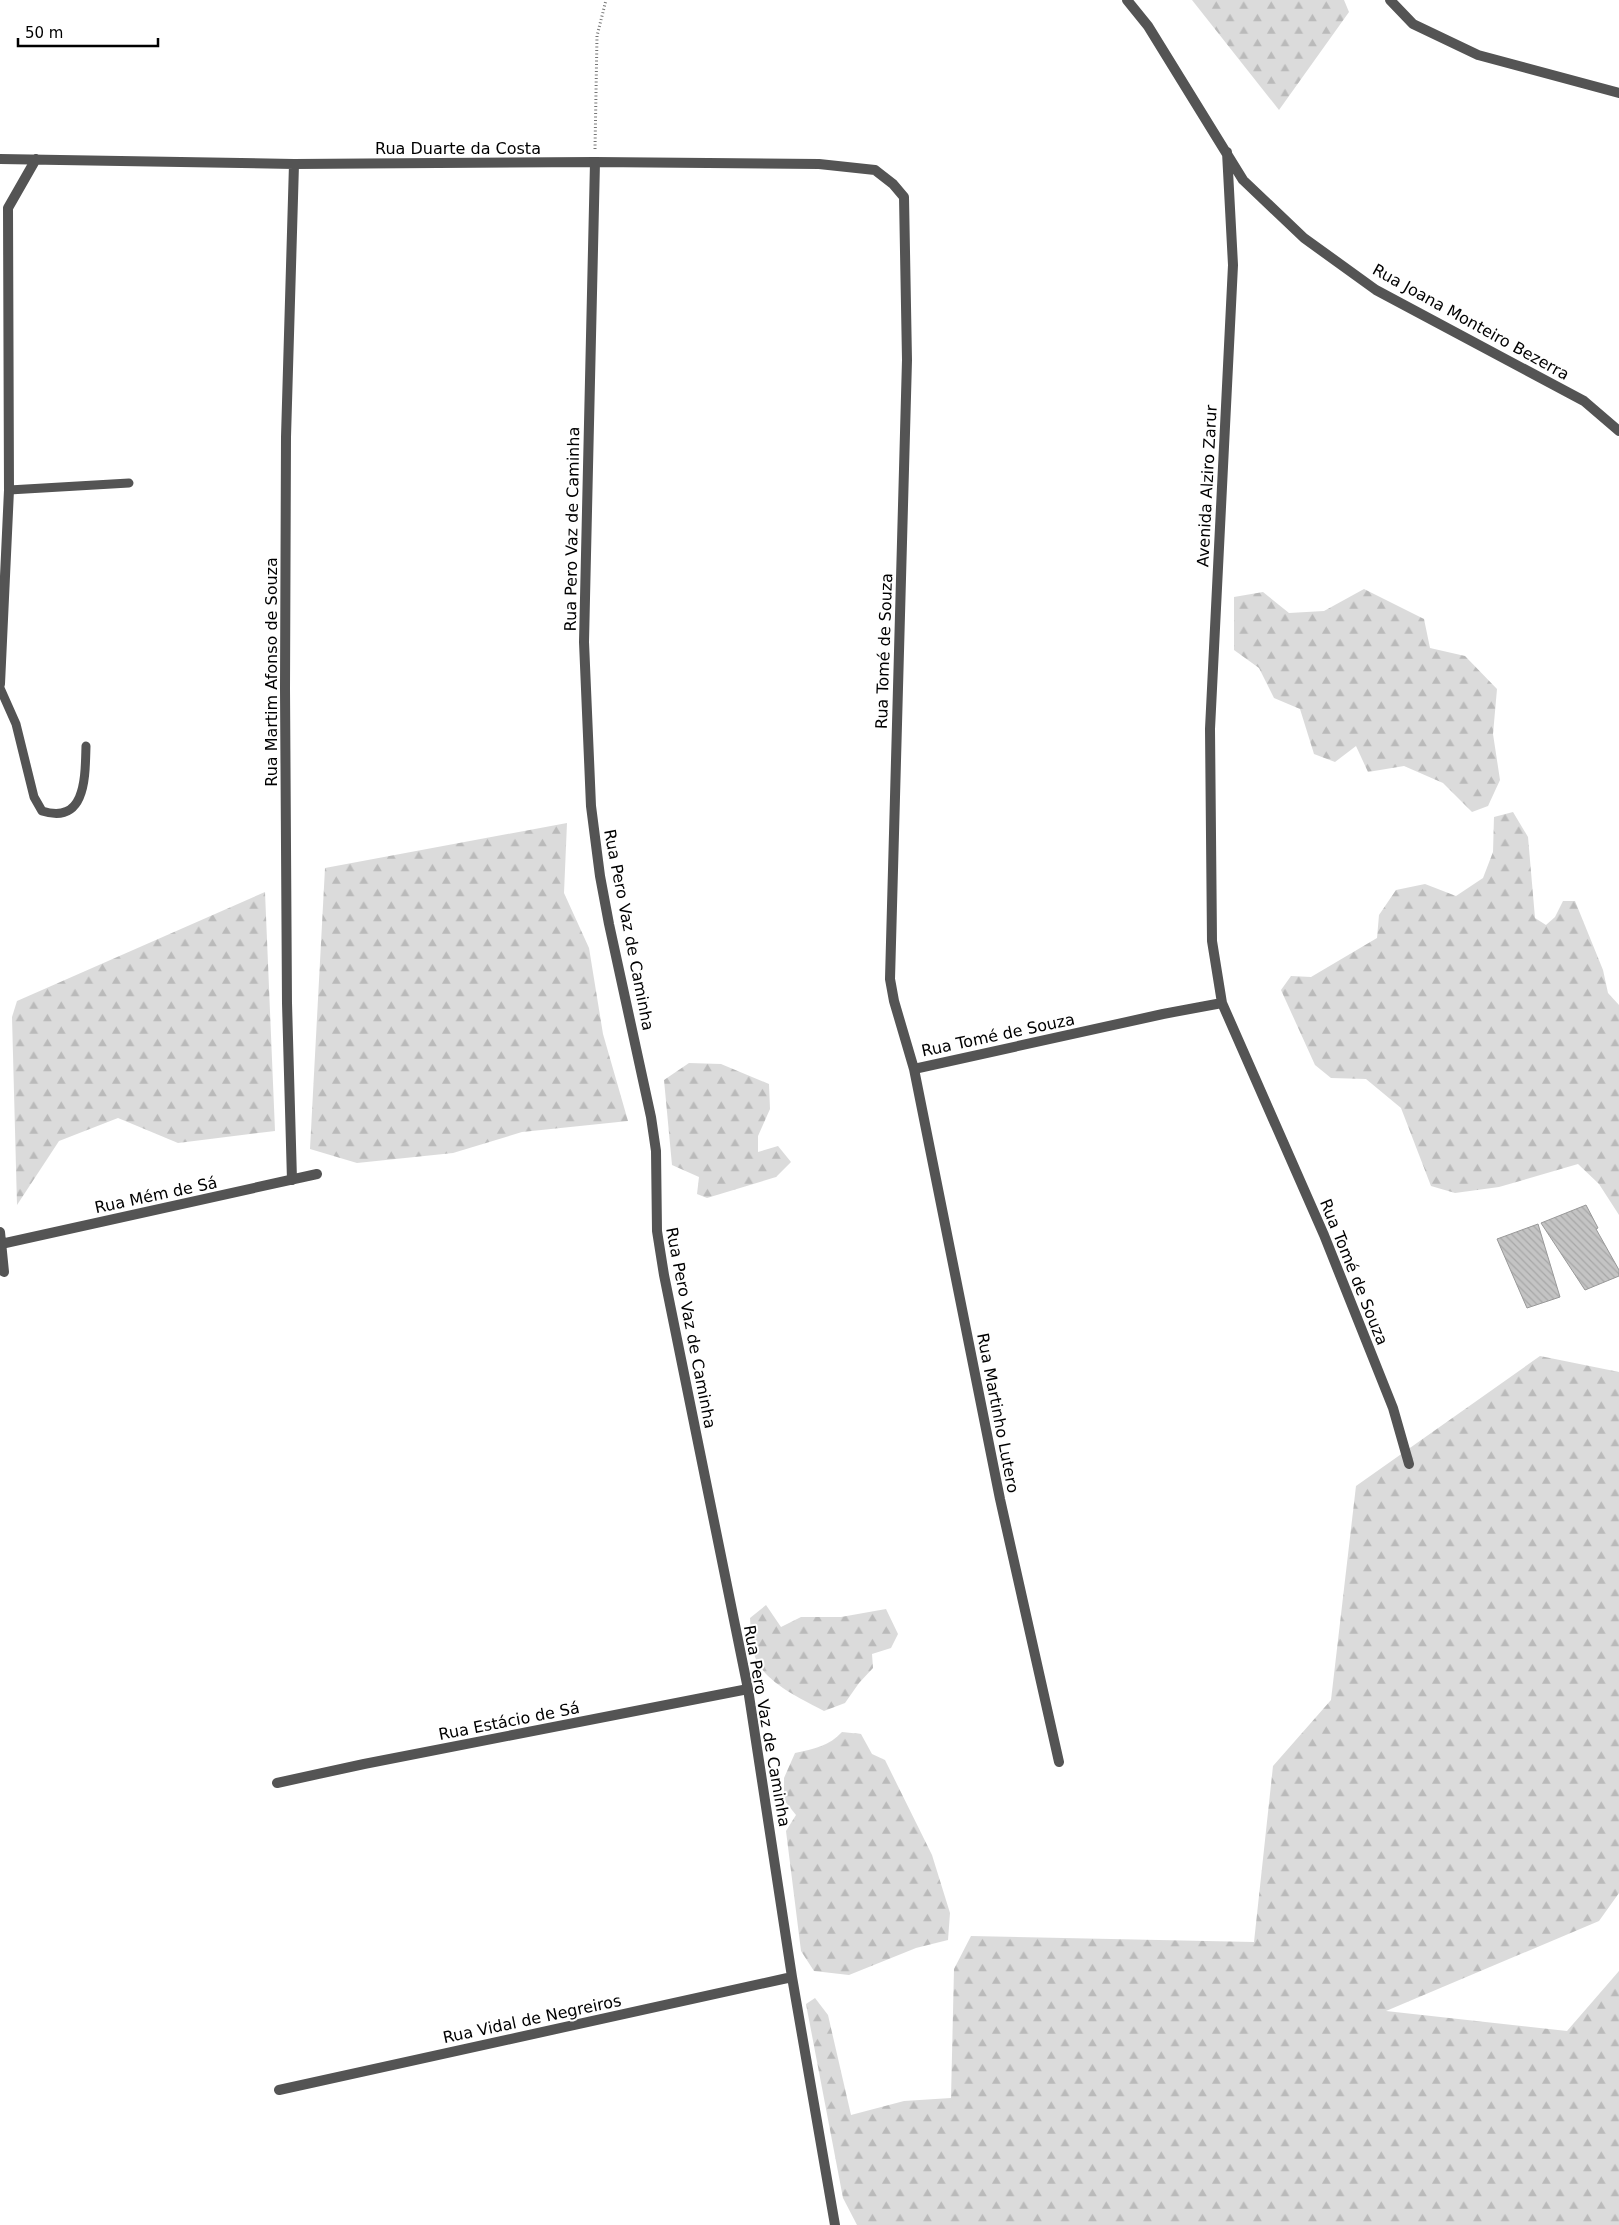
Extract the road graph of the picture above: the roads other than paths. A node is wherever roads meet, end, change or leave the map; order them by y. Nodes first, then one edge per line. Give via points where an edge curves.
1 (1127, 0) edge
2 (1390, 0) edge
3 (1619, 93) edge
4 (1227, 152) junction
5 (0, 159) edge
6 (36, 159) junction
7 (595, 162) junction
8 (294, 164) junction
9 (904, 197) joint
10 (1619, 431) edge
11 (129, 483) dead end
12 (9, 490) junction
13 (0, 684) edge
14 (0, 688) edge
15 (86, 746) dead end
16 (1222, 1003) junction
17 (914, 1069) junction
18 (317, 1174) dead end
19 (292, 1180) junction
20 (0, 1232) edge
21 (1, 1244) edge
22 (4, 1272) dead end
23 (1409, 1464) dead end
24 (748, 1689) junction
25 (1059, 1762) dead end
26 (277, 1783) dead end
27 (792, 1977) junction
28 (279, 2090) dead end
29 (835, 2225) edge

1 - 4 street, Avenida Alziro Zarur via 1148,26
2 - 3 street via 1413,24 1478,55
4 - 10 street, Rua Joana Monteiro Bezerra via 1243,180 1304,238 1368,285 1584,401
4 - 16 street, Avenida Alziro Zarur via 1233,265 1210,729 1212,942
5 - 6 street, Rua Duarte da Costa
6 - 8 street, Rua Duarte da Costa
6 - 12 street via 8,208
7 - 8 street, Rua Duarte da Costa
7 - 9 street, Rua Duarte da Costa via 749,162 850,167 875,170
7 - 24 street, Rua Pero Vaz de Caminha via 584,642 591,806 609,924 652,1117 656,1151 657,1231 664,1276
8 - 19 street, Rua Martim Afonso de Souza via 286,437 285,659 287,1003
9 - 17 street, Rua Tomé de Souza via 907,360 890,980
11 - 12 lane
12 - 13 street
14 - 15 lane via 16,724 34,797 42,810 54,814 65,812 78,801 84,782
16 - 17 street, Rua Tomé de Souza
16 - 23 street, Rua Tomé de Souza via 1324,1235 1393,1408
17 - 25 street, Rua Martinho Lutero via 1000,1499
18 - 19 street, Rua Mém de Sá
19 - 21 street, Rua Mém de Sá
20 - 21 street
21 - 22 street
24 - 26 street, Rua Estácio de Sá
24 - 27 street, Rua Pero Vaz de Caminha
27 - 28 street, Rua Vidal de Negreiros
27 - 29 street, Rua Pero Vaz de Caminha

